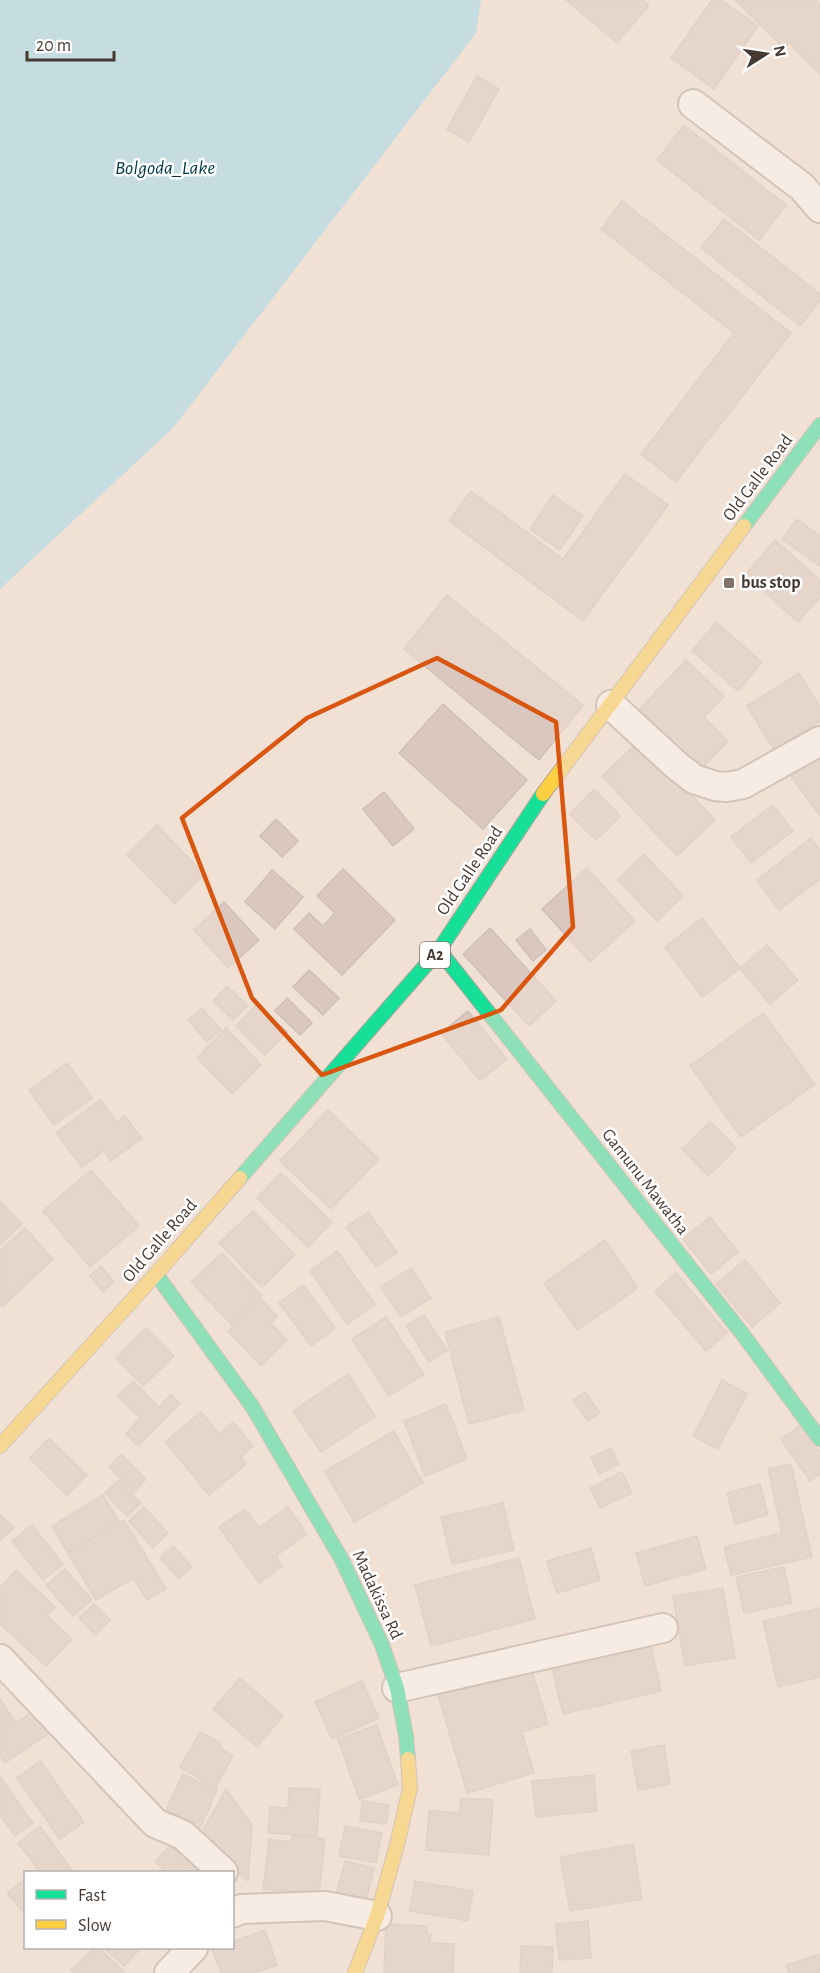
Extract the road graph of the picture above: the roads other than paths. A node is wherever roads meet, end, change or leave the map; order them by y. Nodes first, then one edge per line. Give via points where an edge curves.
1 (693, 104) dead end
2 (820, 208) edge
3 (820, 425) edge
4 (611, 705) junction
5 (820, 741) edge
6 (439, 950) junction
7 (156, 1274) junction
8 (820, 1439) edge
9 (0, 1446) edge
10 (663, 1628) dead end
11 (0, 1659) edge
12 (397, 1688) junction
13 (222, 1871) edge
14 (236, 1901) edge
15 (377, 1916) junction
16 (191, 1949) edge
17 (169, 1973) edge
18 (355, 1973) edge

1 - 2 street via 802,187
3 - 4 main road, Old Galle Road / A2
4 - 5 street via 676,765 694,779 715,786 742,784
4 - 6 main road, Old Galle Road / A2 via 541,797
6 - 7 main road, Old Galle Road / A2
6 - 8 main road, Gamunu Mawatha via 741,1332
7 - 9 main road, Old Galle Road / A2
7 - 12 main road, Madakissa Rd via 252,1406 342,1560 382,1645
10 - 12 street
11 - 13 street via 155,1822 183,1835
12 - 15 main road, Madakissa Rd via 411,1788
14 - 15 street via 325,1906
15 - 18 main road, Madakissa Rd
16 - 17 street

